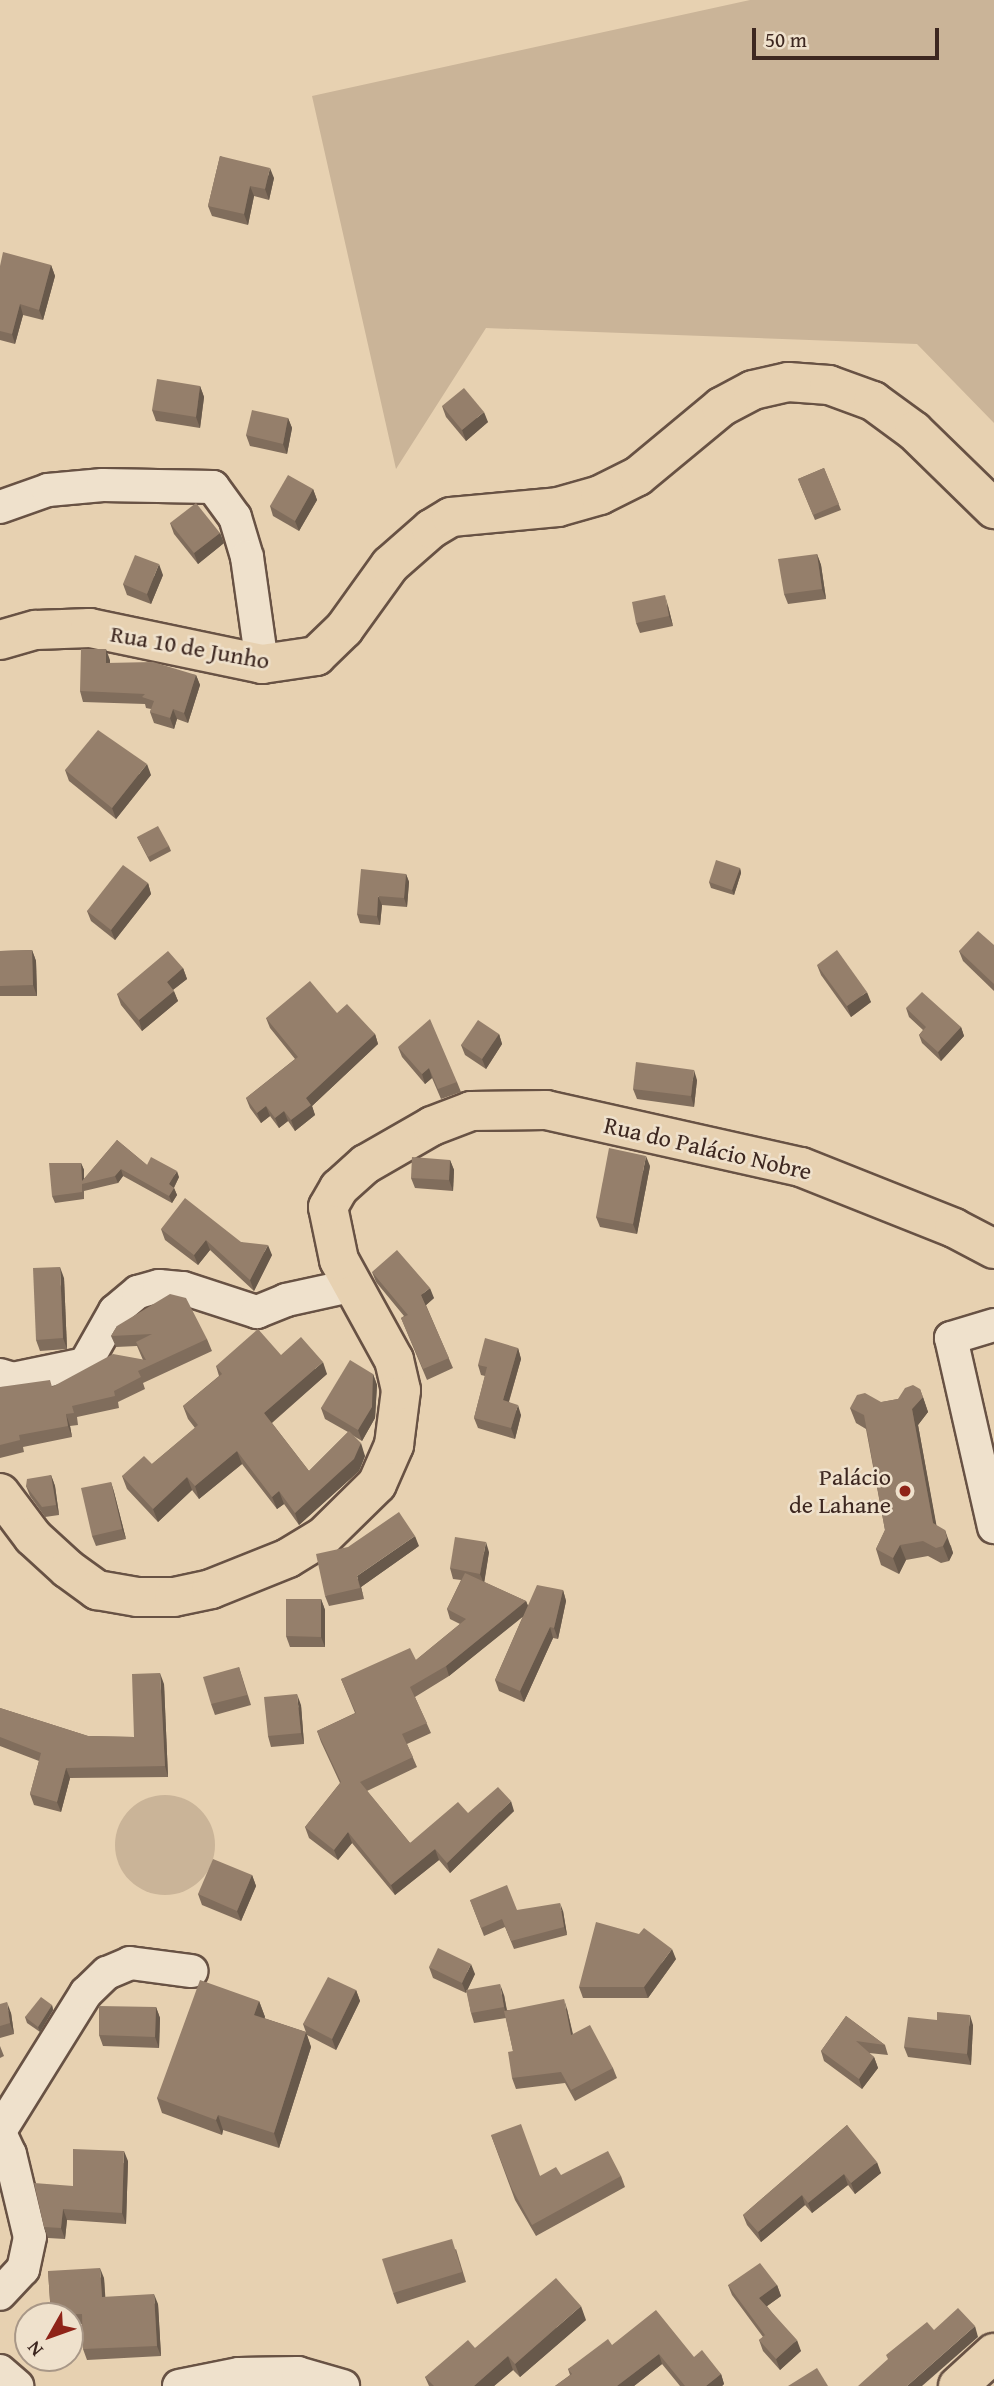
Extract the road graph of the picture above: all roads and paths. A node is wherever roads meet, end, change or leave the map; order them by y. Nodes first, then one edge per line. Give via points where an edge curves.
1 (0, 507) edge
2 (994, 509) edge
3 (0, 640) edge
4 (262, 664) junction
5 (994, 1249) edge
6 (351, 1286) junction
7 (994, 1325) edge
8 (0, 1375) edge
9 (0, 1493) edge
10 (994, 1527) edge
11 (191, 1971) dead end
12 (0, 2132) edge
13 (0, 2294) edge
14 (994, 2353) edge
15 (0, 2371) edge
16 (17, 2386) edge
17 (179, 2386) edge
18 (343, 2386) edge
19 (958, 2386) edge

1 - 4 street via 48,490 103,485 214,487 235,517 247,557
2 - 4 main road, Rua 10 de Junho via 914,431 873,401 829,385 788,382 753,390 721,407 639,476 600,495 558,507 451,517 412,542 344,629 316,656
3 - 4 main road, Rua 10 de Junho via 36,630 90,628
5 - 6 main road, Rua do Palácio Nobre via 954,1228 801,1167 545,1110 494,1108 451,1116 366,1164 339,1188 328,1207 332,1238
6 - 8 street via 310,1293 257,1312 183,1288 159,1286 138,1292 116,1311 85,1364 13,1379
6 - 9 main road, Rua do Palácio Nobre via 394,1360 401,1390 399,1423 377,1484 315,1542 211,1589 174,1597 137,1597 97,1590 68,1569 33,1537
7 - 10 street via 951,1338
11 - 12 street via 130,1964 107,1973 86,1993
12 - 13 street via 10,2154 30,2237 23,2269
14 - 19 main road
15 - 16 street
17 - 18 street via 239,2374 298,2373

